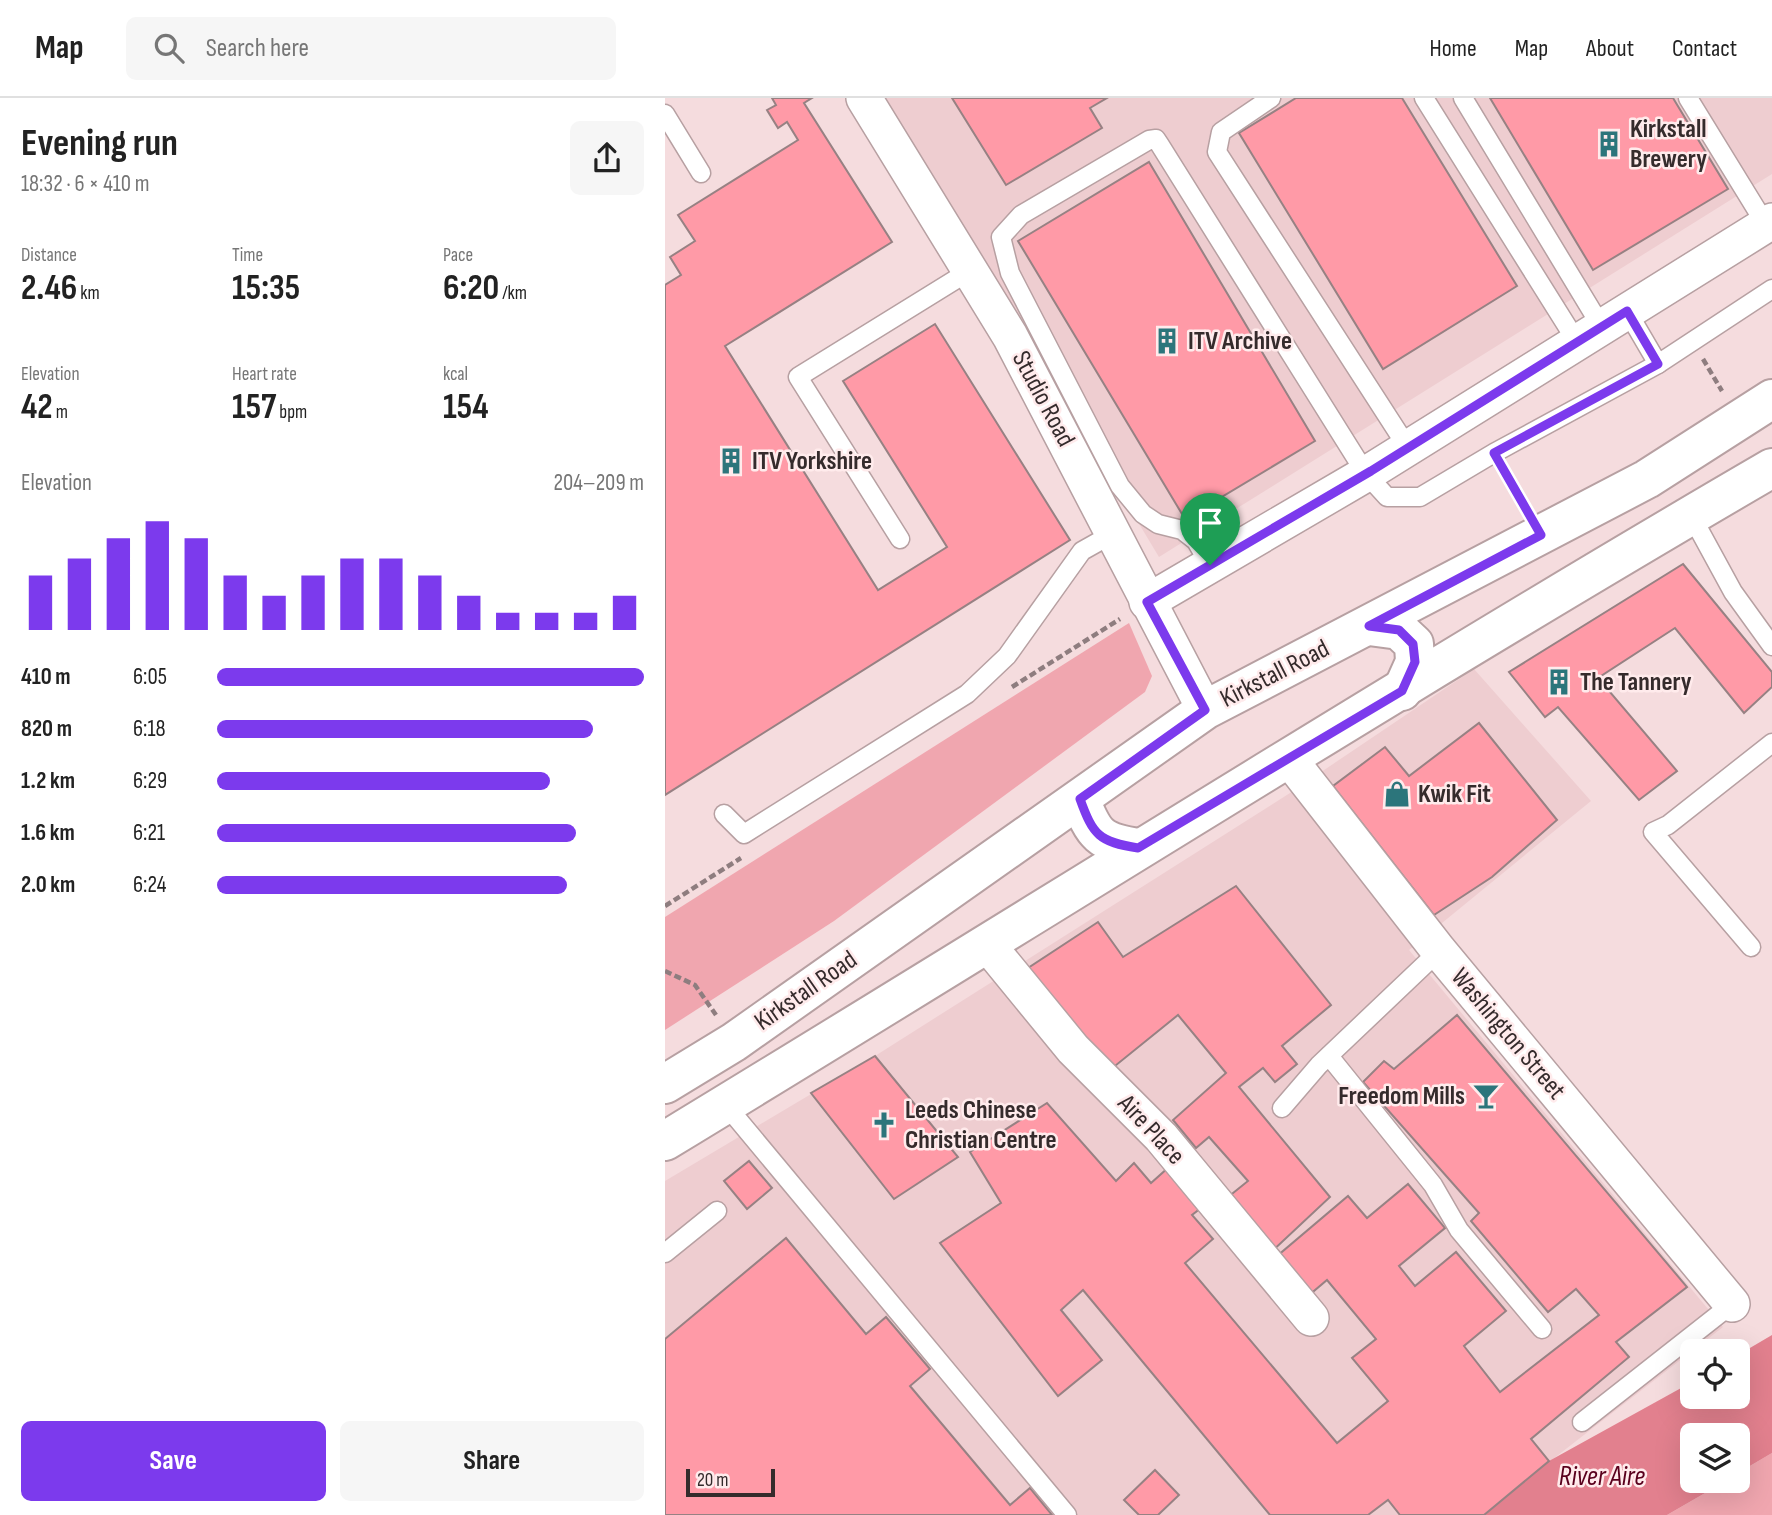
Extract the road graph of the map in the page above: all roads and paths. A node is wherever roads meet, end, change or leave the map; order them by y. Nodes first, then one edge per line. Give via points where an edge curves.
1 (864, 98) edge
2 (1271, 98) edge
3 (1424, 98) edge
4 (1463, 98) edge
5 (1688, 98) edge
6 (665, 114) edge
7 (701, 173) dead end
8 (1769, 223) edge
9 (971, 270) junction
10 (1772, 289) edge
11 (1602, 326) junction
12 (1658, 364) junction
13 (1772, 399) edge
14 (1408, 448) junction
15 (1494, 453) junction
16 (1772, 468) edge
17 (1366, 474) junction
18 (1691, 515) junction
19 (1114, 533) junction
20 (1541, 535) junction
21 (900, 539) dead end
22 (1210, 565) junction
23 (1147, 602) junction
24 (1369, 626) junction
25 (1772, 646) edge
26 (1402, 691) junction
27 (1205, 710) junction
28 (1772, 743) edge
29 (1290, 760) junction
30 (1080, 799) junction
31 (725, 814) dead end
32 (1138, 848) junction
33 (732, 864) dead end
34 (665, 906) edge
35 (987, 944) junction
36 (1751, 947) dead end
37 (1439, 951) junction
38 (665, 971) edge
39 (734, 1042) junction
40 (1329, 1056) junction
41 (665, 1084) edge
42 (725, 1104) junction
43 (1282, 1108) dead end
44 (665, 1141) edge
45 (717, 1211) dead end
46 (665, 1253) edge
47 (1731, 1304) joint
48 (1311, 1318) dead end
49 (1542, 1329) dead end
50 (1581, 1422) dead end
51 (1066, 1515) edge

1 - 9 street, Studio Road
2 - 14 lane via 1221,132 1217,152
3 - 11 lane
4 - 11 lane
5 - 8 lane
6 - 7 lane
8 - 11 street
9 - 19 street, Studio Road
9 - 21 lane via 798,377
10 - 12 lane
11 - 12 lane
11 - 14 street
12 - 15 lane
13 - 20 main road, Kirkstall Road via 1647,479
14 - 17 street
15 - 17 lane via 1420,497 1387,497
15 - 20 path
16 - 18 main road, Kirkstall Road
17 - 22 street
17 - 22 lane via 1156,139 1137,147 1021,215 1001,237 1003,252 1120,486 1143,514 1196,541
18 - 25 lane via 1733,592
18 - 26 main road, Kirkstall Road
19 - 23 street, Studio Road
19 - 31 lane via 1082,551 1007,656 967,694 744,834
20 - 24 main road, Kirkstall Road
22 - 23 street
23 - 27 street, Studio Road
24 - 26 main road via 1399,630 1413,644 1415,662
24 - 27 main road, Kirkstall Road
26 - 29 main road, Kirkstall Road
27 - 30 main road, Kirkstall Road
28 - 36 lane via 1653,832
29 - 32 main road, Kirkstall Road
29 - 37 street, Washington Street
30 - 32 main road via 1089,822 1108,844
30 - 39 main road, Kirkstall Road
32 - 35 main road, Kirkstall Road
33 - 34 path
35 - 42 main road, Kirkstall Road
35 - 48 street, Aire Place via 1073,1049 1161,1138
37 - 40 lane
37 - 47 street, Washington Street
38 - 39 path via 695,985
39 - 41 main road, Kirkstall Road
40 - 43 lane
40 - 49 lane via 1433,1185 1459,1230
42 - 44 main road, Kirkstall Road
42 - 51 lane
45 - 46 lane
47 - 50 lane

